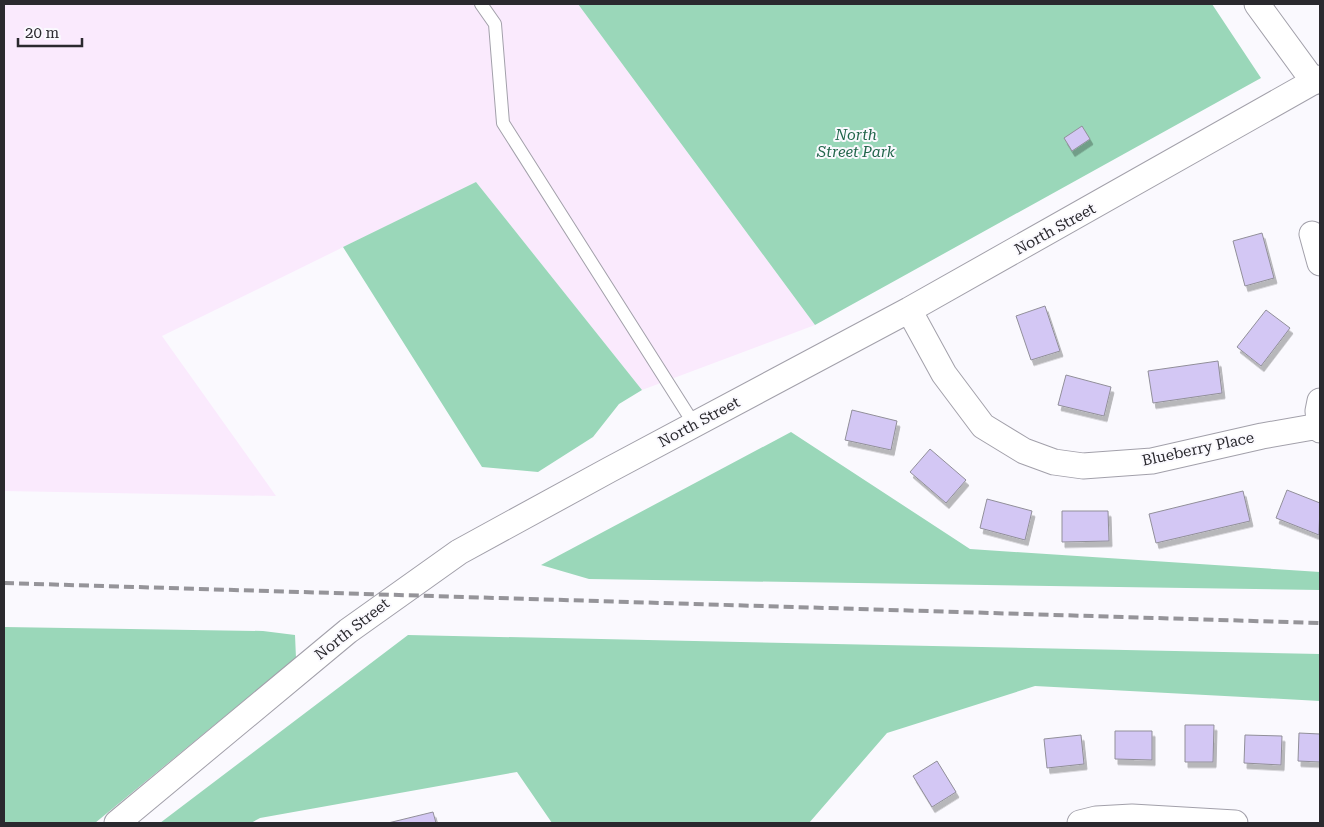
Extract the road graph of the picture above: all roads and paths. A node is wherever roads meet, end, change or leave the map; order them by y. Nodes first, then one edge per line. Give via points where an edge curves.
1 (481, 4) edge
2 (1257, 4) edge
3 (1317, 80) edge
4 (1312, 234) dead end
5 (1320, 263) edge
6 (909, 310) junction
7 (1320, 401) edge
8 (694, 424) junction
9 (1319, 428) edge
10 (1092, 822) edge
11 (117, 823) edge
12 (1235, 823) edge

1 - 8 lane via 495,24 503,123
2 - 3 street
3 - 6 street, North Street
4 - 5 street
6 - 8 street, North Street
6 - 9 street, Blueberry Place via 944,374 983,426 1024,451 1054,462 1084,466 1152,461 1262,436
7 - 9 street, Blueberry Place
8 - 11 street, North Street via 459,552 398,593
10 - 12 street via 1132,817

